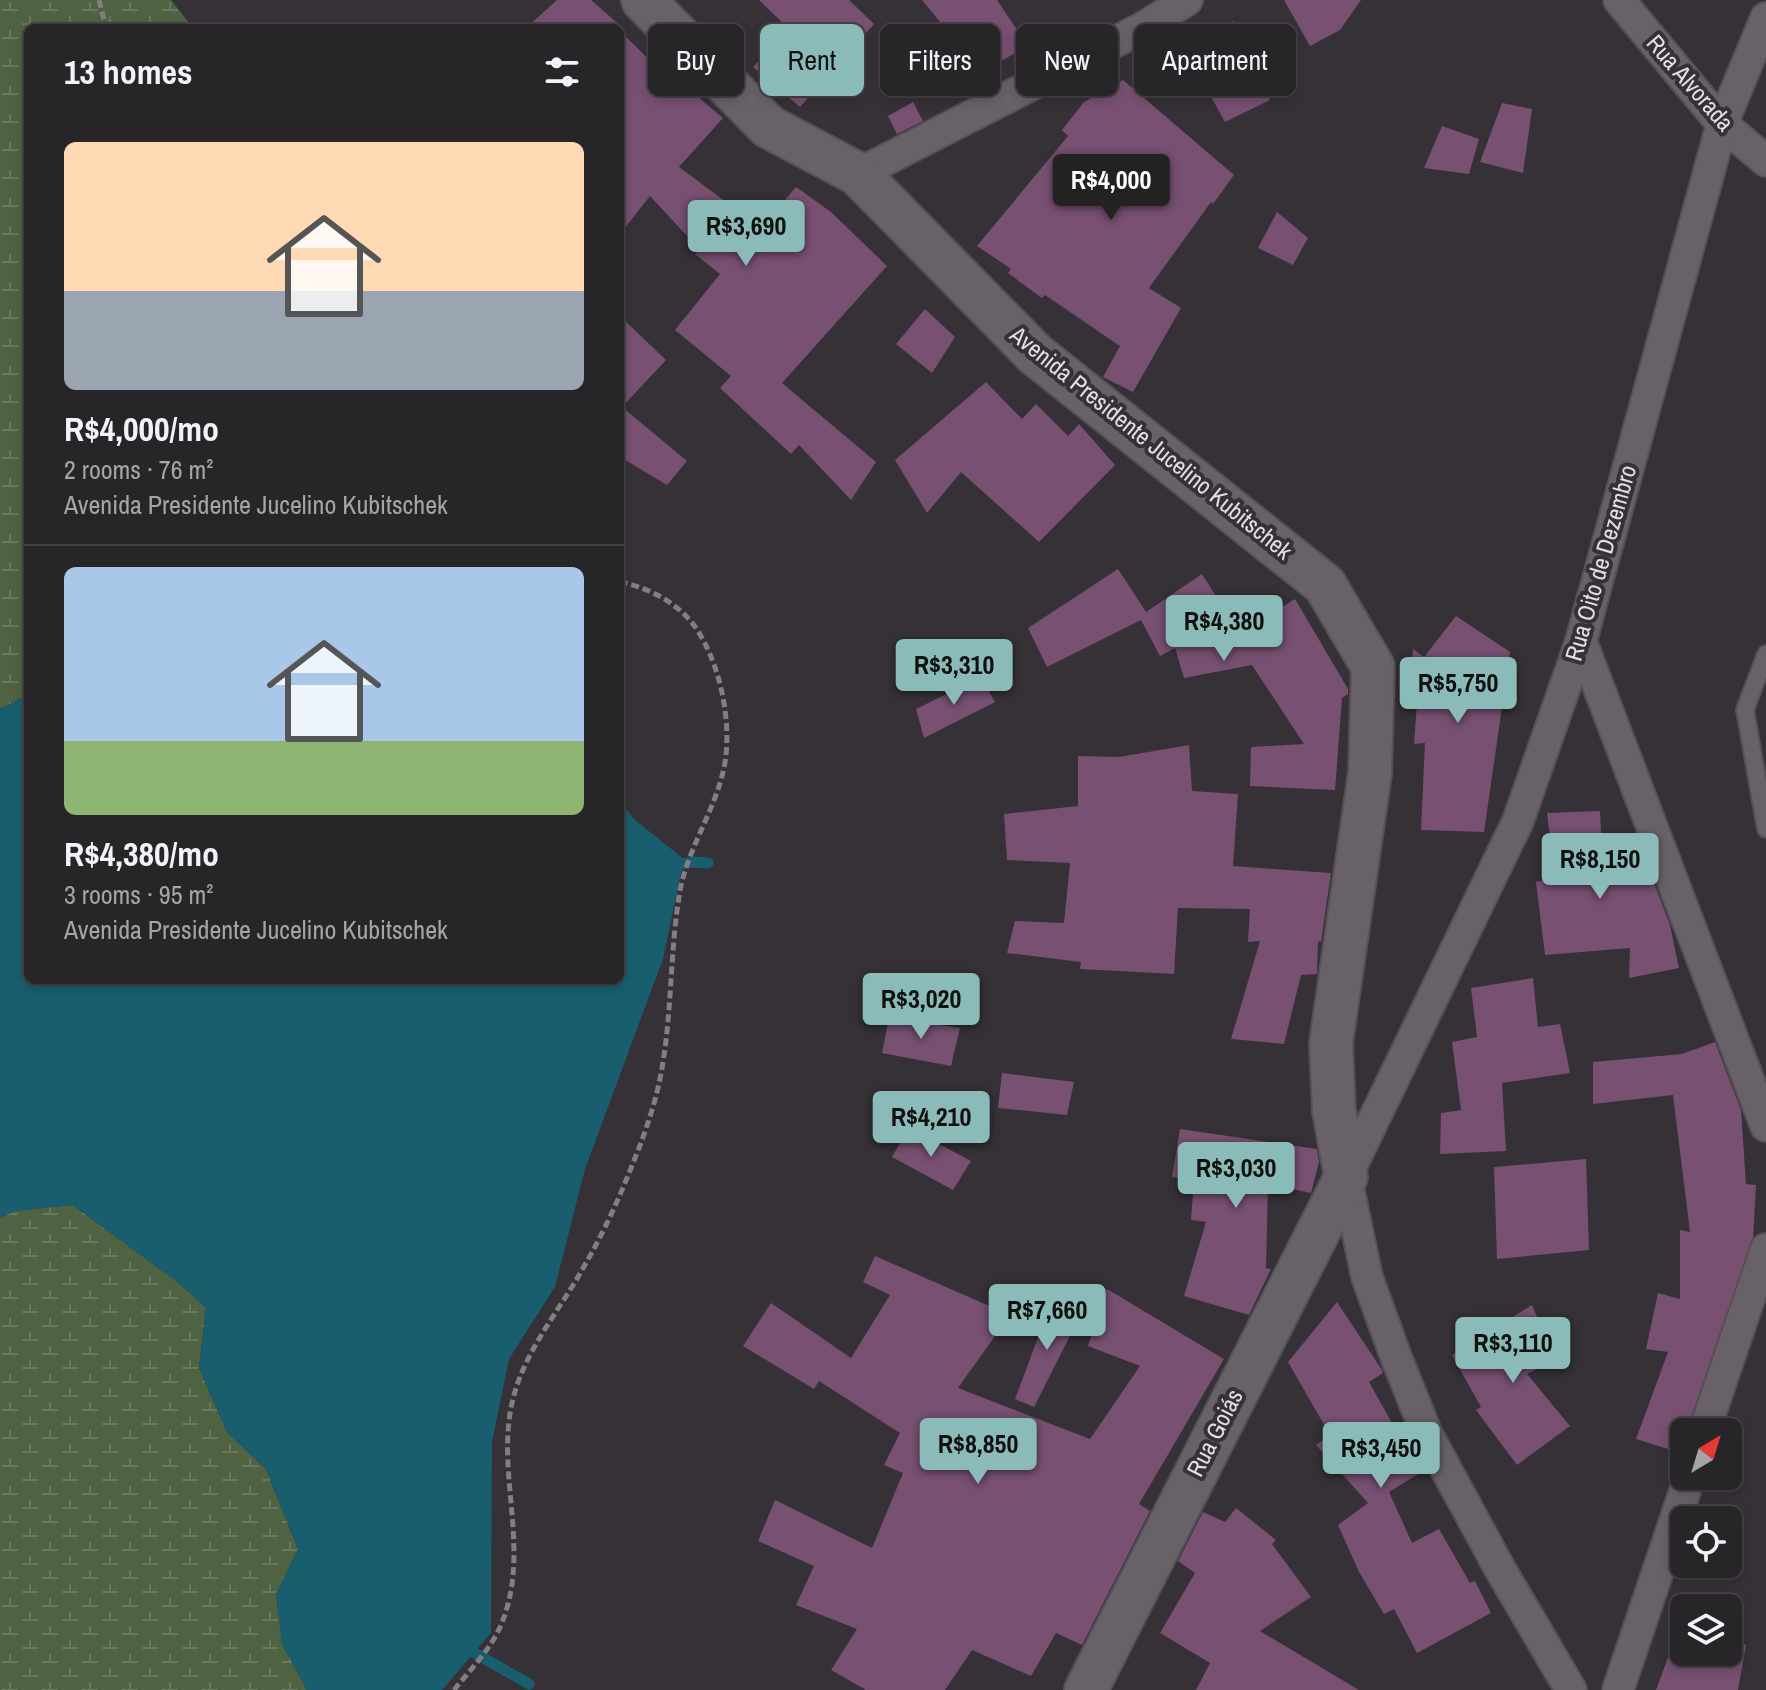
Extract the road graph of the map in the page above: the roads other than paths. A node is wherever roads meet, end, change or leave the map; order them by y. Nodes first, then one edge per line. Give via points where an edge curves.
1 (643, 0) edge
2 (1187, 0) edge
3 (1619, 0) edge
4 (1766, 18) edge
5 (1722, 124) junction
6 (1766, 161) edge
7 (858, 174) junction
8 (1581, 641) junction
9 (1766, 654) edge
10 (1766, 829) edge
11 (1766, 1126) edge
12 (1346, 1177) junction
13 (1766, 1249) edge
14 (1709, 1418) edge
15 (1685, 1490) edge
16 (1086, 1690) edge
17 (1571, 1690) edge
18 (1618, 1690) edge

1 - 7 street, Avenida Presidente Jucelino Kubitschek via 769,127
2 - 7 street
3 - 5 street, Rua Alvorada
4 - 5 street, Rua Oito de Dezembro
5 - 6 street, Rua Alvorada
5 - 8 street, Rua Oito de Dezembro
7 - 12 street, Avenida Presidente Jucelino Kubitschek via 1035,354 1325,585 1373,667 1370,773 1331,1043 1334,1111
8 - 11 street
8 - 12 street, Rua Oito de Dezembro via 1518,821
9 - 10 lane via 1745,710
12 - 16 street, Rua Goiás
12 - 17 street, Avenida Presidente Jucelino Kubitschek via 1367,1277 1427,1434
13 - 14 street
15 - 18 street

